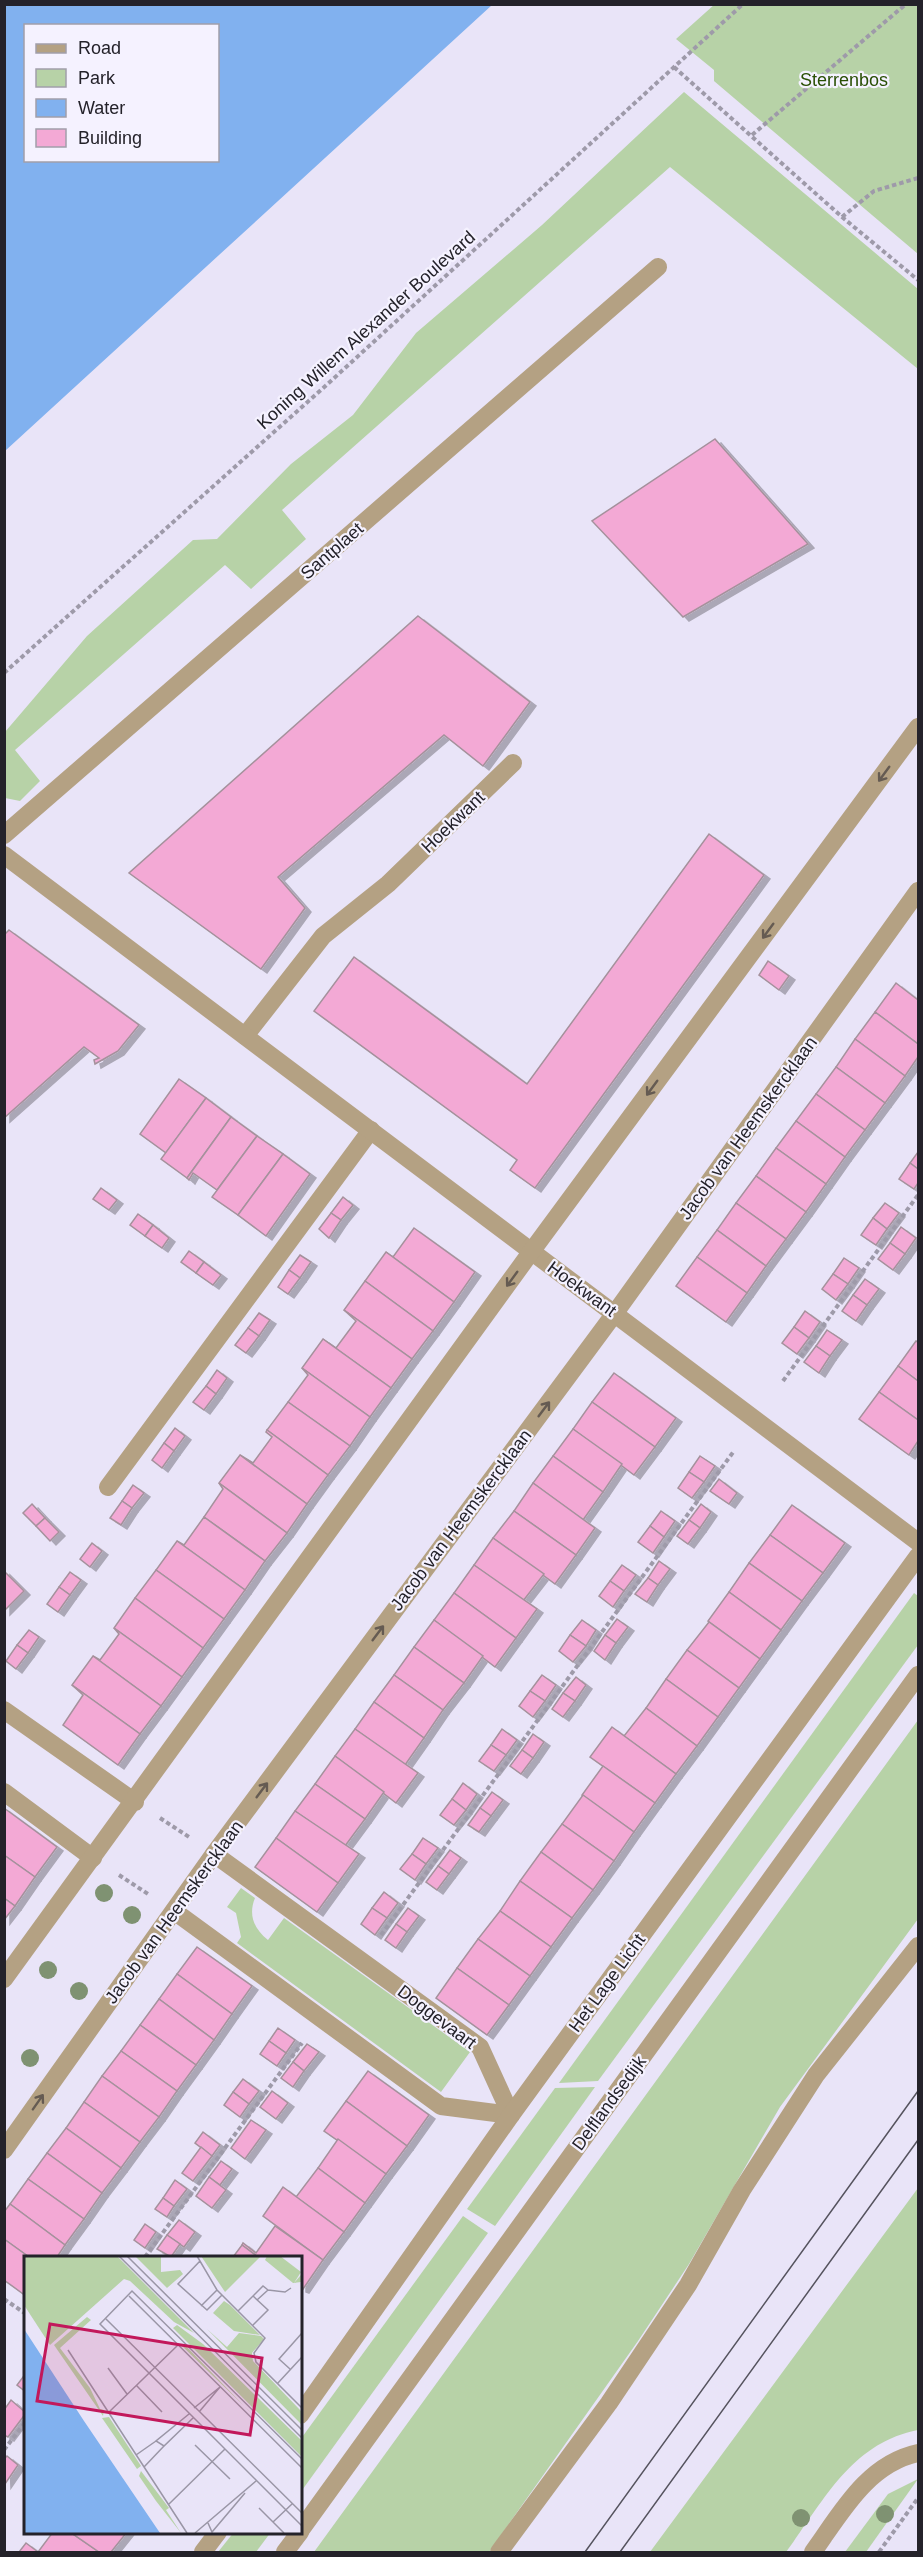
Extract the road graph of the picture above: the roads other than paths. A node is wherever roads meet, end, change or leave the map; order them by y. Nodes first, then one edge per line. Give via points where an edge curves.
1 (658, 267) dead end
2 (918, 727) edge
3 (513, 763) dead end
4 (4, 835) edge
5 (4, 855) edge
6 (918, 891) edge
7 (245, 1036) junction
8 (371, 1130) junction
9 (531, 1252) junction
10 (615, 1313) junction
11 (108, 1487) dead end
12 (918, 1542) edge
13 (918, 1556) edge
14 (918, 1675) edge
15 (4, 1710) edge
16 (4, 1792) edge
17 (135, 1802) junction
18 (214, 1854) junction
19 (93, 1858) junction
20 (174, 1911) junction
21 (918, 1946) edge
22 (4, 1979) edge
23 (511, 2115) junction
24 (4, 2150) edge
25 (302, 2412) edge
26 (918, 2453) edge
27 (302, 2528) edge
28 (217, 2533) edge
29 (299, 2533) edge
30 (203, 2553) edge
31 (285, 2553) edge
32 (499, 2553) edge
33 (813, 2553) edge

1 - 4 street, Santplaet
2 -> 9 street
3 - 7 street, Hoekwant via 388,884 323,936
5 - 7 street, Hoekwant
6 - 10 street, Jacob van Heemskercklaan
7 - 8 street, Hoekwant
8 - 9 street, Hoekwant
8 - 11 street
9 - 10 street, Hoekwant
9 -> 17 street
10 - 12 street, Hoekwant
18 -> 10 street, Jacob van Heemskercklaan
13 - 23 street, Het Lage Licht
14 - 27 street, Delflandsedijk
15 - 17 street
16 - 19 street
17 - 19 street
18 - 20 street, Jacob van Heemskercklaan
18 - 23 street, Doggevaart via 480,2047
19 - 22 street
20 - 23 street via 441,2106
24 -> 20 street, Jacob van Heemskercklaan
21 - 32 street via 816,2075 681,2295 609,2403
23 - 25 street, Het Lage Licht
26 - 33 street via 884,2467 859,2488
28 - 30 street
29 - 31 street, Delflandsedijk

